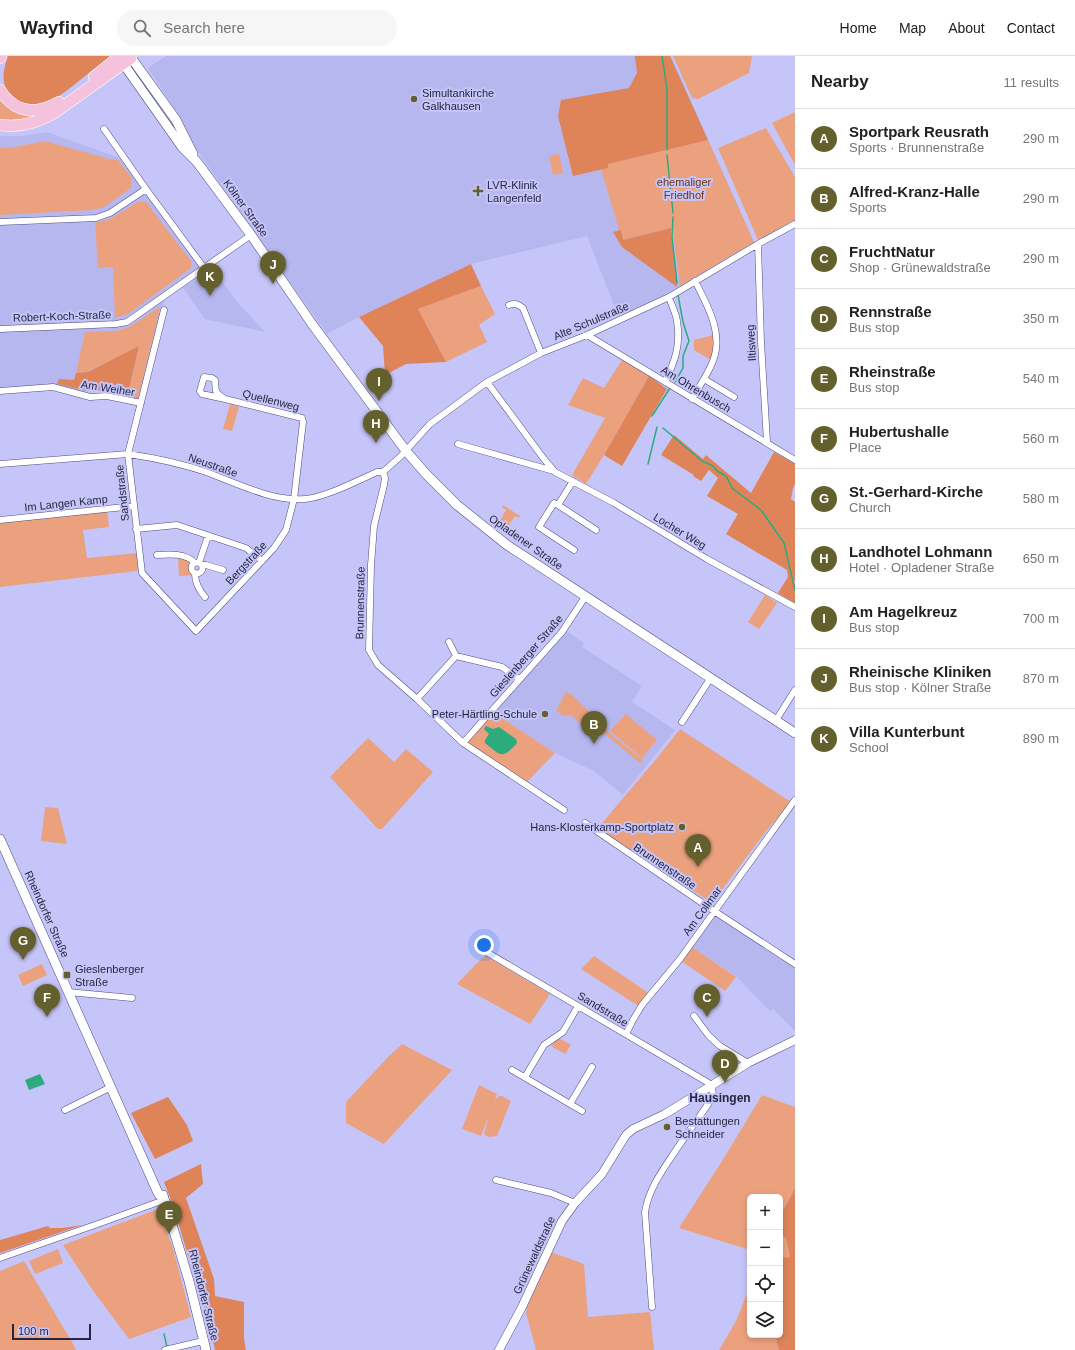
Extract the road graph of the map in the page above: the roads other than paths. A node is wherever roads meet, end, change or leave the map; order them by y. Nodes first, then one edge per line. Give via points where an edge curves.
1 (106, 56) edge
2 (125, 58) edge
3 (99, 72) junction
4 (0, 90) edge
5 (0, 125) edge
6 (104, 129) dead end
7 (146, 190) junction
8 (0, 222) edge
9 (795, 224) edge
10 (251, 235) junction
11 (758, 244) junction
12 (204, 268) junction
13 (695, 281) junction
14 (669, 297) junction
15 (509, 305) dead end
16 (301, 308) joint
17 (164, 310) dead end
18 (0, 329) edge
19 (587, 336) junction
20 (541, 353) junction
21 (704, 379) junction
22 (487, 382) junction
23 (665, 382) junction
24 (0, 391) edge
25 (734, 397) dead end
26 (692, 399) junction
27 (226, 400) junction
28 (141, 403) junction
29 (767, 442) junction
30 (458, 444) dead end
31 (406, 451) junction
32 (128, 454) junction
33 (795, 460) edge
34 (0, 464) edge
35 (382, 472) junction
36 (555, 472) junction
37 (573, 481) junction
38 (294, 499) junction
39 (558, 505) junction
40 (134, 506) junction
41 (0, 520) edge
42 (136, 530) junction
43 (596, 530) dead end
44 (208, 536) junction
45 (574, 550) dead end
46 (157, 555) dead end
47 (262, 561) junction
48 (199, 564) junction
49 (223, 570) dead end
50 (205, 597) dead end
51 (585, 597) junction
52 (795, 607) edge
53 (196, 632) joint
54 (449, 642) dead end
55 (456, 656) junction
56 (519, 679) junction
57 (710, 679) junction
58 (795, 690) edge
59 (417, 699) junction
60 (776, 720) junction
61 (682, 722) dead end
62 (795, 733) edge
63 (463, 743) junction
64 (794, 803) edge
65 (564, 810) dead end
66 (584, 823) dead end
67 (0, 839) edge
68 (714, 911) junction
69 (483, 950) dead end
70 (795, 964) edge
71 (68, 992) junction
72 (132, 998) dead end
73 (578, 1006) junction
74 (694, 1016) dead end
75 (626, 1034) junction
76 (795, 1040) edge
77 (748, 1063) junction
78 (592, 1067) dead end
79 (512, 1070) dead end
80 (524, 1077) junction
81 (712, 1085) junction
82 (111, 1087) junction
83 (570, 1104) junction
84 (65, 1110) dead end
85 (582, 1111) dead end
86 (496, 1180) dead end
87 (164, 1200) junction
88 (575, 1203) junction
89 (0, 1258) edge
90 (652, 1308) dead end
91 (203, 1340) junction
92 (165, 1350) edge
93 (206, 1350) edge
94 (499, 1350) edge

1 - 3 highway
2 - 3 highway
2 - 5 highway via 42,120 16,126
2 - 10 main road, Kölner Straße via 182,147 197,162
3 - 4 highway via 63,100 40,111 28,111 14,106
6 - 7 street
7 - 8 street via 110,213 96,218
7 - 12 street
9 - 11 street, Alte Schulstraße
10 - 12 street, Robert-Koch-Straße
10 - 16 main road, Kölner Straße
11 - 13 street, Alte Schulstraße
11 - 29 street, Iltisweg
12 - 18 street, Robert-Koch-Straße via 127,322
13 - 14 street, Alte Schulstraße
13 - 21 street via 710,310 717,342 714,360
14 - 19 street, Alte Schulstraße
14 - 23 street via 677,320 678,346
15 - 20 street via 518,304 523,308
16 - 31 main road, Opladener Straße
17 - 28 street, Sandstraße
19 - 20 street, Alte Schulstraße
19 - 23 street, Am Ohrenbusch
20 - 22 street, Alte Schulstraße
21 - 25 street
21 - 26 street
22 - 31 street, Alte Schulstraße via 430,424
22 - 36 street, Locher Weg
23 - 26 street, Am Ohrenbusch
24 - 28 street, Am Weiher via 53,387 90,397 107,396
26 - 29 street, Am Ohrenbusch
27 - 27 street, Quellenweg via 216,393 215,380 204,377 200,391 202,394
27 - 38 street, Quellenweg via 302,418
28 - 32 street, Sandstraße
29 - 33 street, Am Ohrenbusch
30 - 36 street, Locher Weg
31 - 35 street, Neustraße
31 - 51 main road, Opladener Straße via 437,486 476,522
32 - 34 street, Neustraße
32 - 38 street, Neustraße via 177,463 279,498
32 - 40 street, Sandstraße
35 - 38 street, Neustraße via 318,497
35 - 59 street, Brunnenstraße via 385,478 374,526 371,565 369,650 378,665
36 - 37 street, Locher Weg
37 - 39 street
37 - 52 street, Locher Weg
38 - 47 street, Bergstraße via 286,530
39 - 43 street
39 - 45 street via 554,503 539,527
40 - 41 street, Im Langen Kamp
40 - 42 street, Sandstraße
42 - 44 street via 177,525
42 - 53 street, Sandstraße via 142,573
44 - 47 street via 246,548
44 - 48 street
46 - 48 street via 173,553
47 - 53 street, Bergstraße
48 - 49 street
48 - 50 street via 203,569 199,574 195,574 195,579
51 - 56 street, Gieslenberger Straße via 562,632
51 - 57 main road, Opladener Straße
54 - 55 street
55 - 56 street via 502,667
55 - 59 street
56 - 63 street, Gieslenberger Straße
57 - 60 main road, Opladener Straße
57 - 61 street
58 - 60 street
59 - 63 street, Brunnenstraße
60 - 62 main road, Opladener Straße
63 - 65 street, Brunnenstraße
64 - 68 street, Am Collmar
66 - 68 street, Brunnenstraße
67 - 71 main road, Rheindorfer Straße
68 - 70 street, Brunnenstraße
68 - 75 street, Am Collmar via 680,959 642,1005
69 - 73 street, Sandstraße
71 - 72 street
71 - 82 main road, Rheindorfer Straße
73 - 75 street, Sandstraße
73 - 80 street via 563,1032 544,1045
74 - 77 street via 720,1046
75 - 81 street, Sandstraße
76 - 77 street, Grünewaldstraße
77 - 81 street, Grünewaldstraße
78 - 83 street
79 - 80 street
80 - 83 street
81 - 88 street, Grünewaldstraße via 665,1114 629,1132 602,1174
81 - 90 street via 713,1096 666,1165 646,1204 644,1212
82 - 84 street
82 - 87 main road, Rheindorfer Straße via 149,1158
83 - 85 street
86 - 88 street via 551,1193
87 - 89 street
87 - 91 main road, Rheindorfer Straße via 189,1281
88 - 94 street, Grünewaldstraße via 562,1221
91 - 92 street
91 - 93 main road, Rheindorfer Straße

